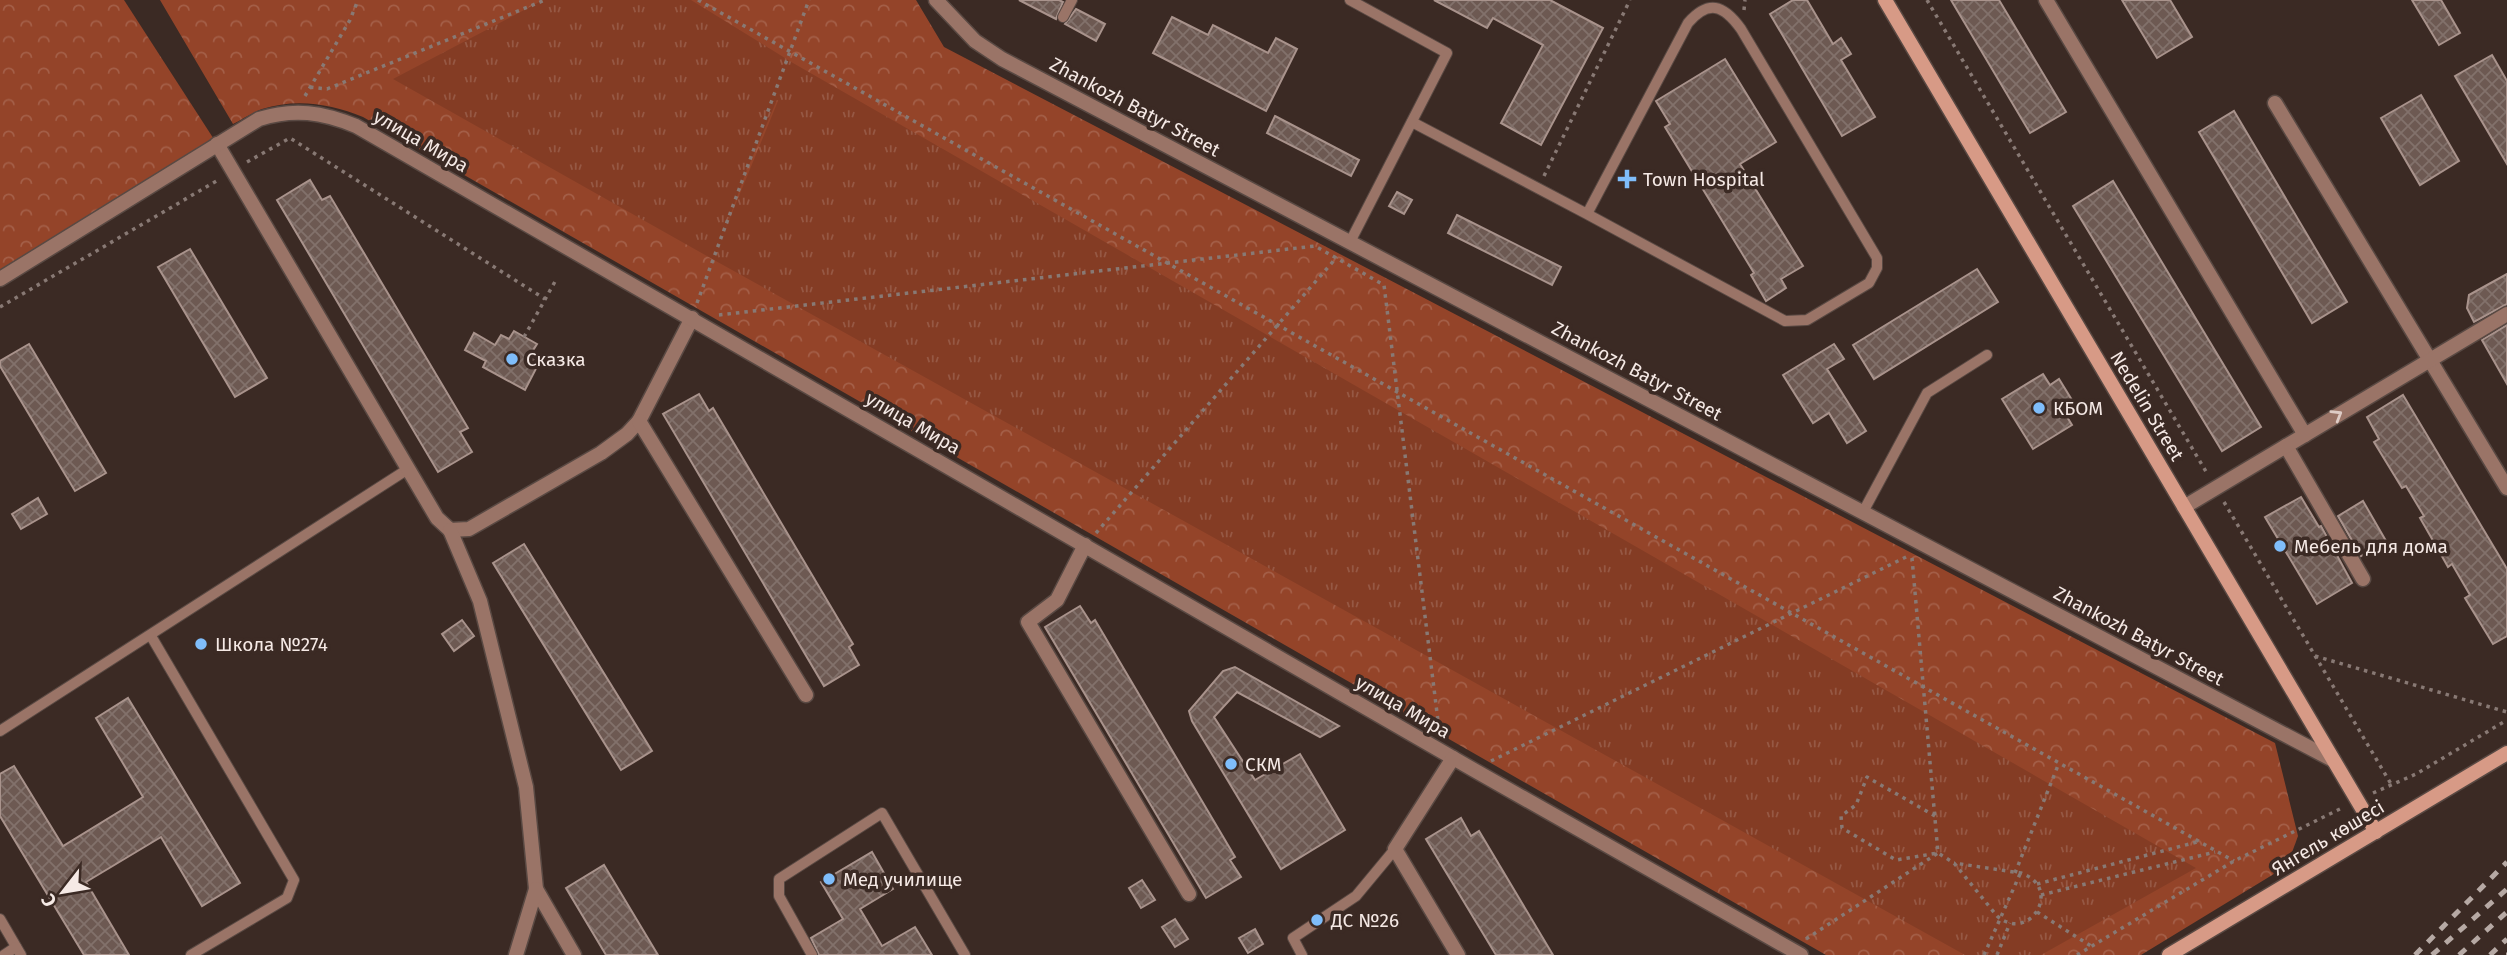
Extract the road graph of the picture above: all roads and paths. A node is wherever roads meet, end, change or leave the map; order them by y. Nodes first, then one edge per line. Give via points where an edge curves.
1 (358, 0) edge
2 (545, 0) edge
3 (698, 0) edge
4 (809, 0) edge
5 (936, 0) edge
6 (1072, 0) edge
7 (1350, 0) edge
8 (1630, 0) edge
9 (1885, 0) edge
10 (1927, 0) edge
11 (2046, 0) edge
12 (1063, 17) dead end
13 (790, 52) junction
14 (310, 87) junction
15 (2275, 103) dead end
16 (296, 111) junction
17 (1412, 122) junction
18 (217, 144) junction
19 (1538, 187) junction
20 (1587, 214) junction
21 (1350, 242) junction
22 (1336, 258) junction
23 (1168, 263) junction
24 (0, 278) edge
25 (556, 278) dead end
26 (2507, 314) edge
27 (692, 318) junction
28 (1278, 325) junction
29 (524, 337) dead end
30 (1987, 355) dead end
31 (2431, 359) junction
32 (1397, 392) junction
33 (639, 421) junction
34 (2305, 435) junction
35 (2286, 446) junction
36 (408, 469) junction
37 (2216, 488) junction
38 (2507, 488) edge
39 (2184, 507) junction
40 (1863, 512) junction
41 (450, 530) junction
42 (1085, 545) junction
43 (2363, 579) dead end
44 (1792, 613) junction
45 (151, 636) junction
46 (2315, 656) junction
47 (1923, 687) junction
48 (806, 695) dead end
49 (2507, 712) edge
50 (2507, 720) edge
51 (0, 731) edge
52 (2507, 753) edge
53 (1448, 755) junction
54 (2333, 760) junction
55 (2059, 763) junction
56 (1474, 770) junction
57 (2391, 784) junction
58 (2357, 800) junction
59 (1935, 816) junction
60 (2376, 832) junction
61 (2199, 842) junction
62 (1395, 849) junction
63 (2217, 852) junction
64 (1938, 853) junction
65 (2234, 861) junction
66 (1954, 863) junction
67 (2018, 873) junction
68 (2037, 884) junction
69 (536, 889) junction
70 (1189, 894) dead end
71 (2041, 895) junction
72 (2037, 912) junction
73 (0, 919) edge
74 (2000, 919) junction
75 (2010, 923) junction
76 (2091, 946) junction
77 (18, 951) edge
78 (1795, 952) edge
79 (4, 955) edge
80 (191, 955) edge
81 (516, 955) edge
82 (574, 955) edge
83 (812, 955) edge
84 (965, 955) edge
85 (1302, 955) edge
86 (1458, 955) edge
87 (1984, 955) edge
88 (1997, 955) edge
89 (2077, 955) edge
90 (2169, 955) edge

1 - 14 path
2 - 14 path via 327,89
3 - 13 path
4 - 13 path
5 - 21 street, Zhankozh Batyr Street via 975,41 1002,59
6 - 12 lane
7 - 17 lane via 1447,53
8 - 19 path
9 - 39 street, Nedelin Street
10 - 37 path
11 - 34 street
13 - 23 path
13 - 27 path
14 - 16 path
15 - 31 street
16 - 18 street, улица Мира via 259,120
16 - 27 street, улица Мира via 333,116 356,126
17 - 19 lane
17 - 21 lane
18 - 24 street, улица Мира
18 - 36 street
19 - 20 lane
20 - 20 lane via 1688,23 1709,5 1731,15 1741,29 1877,258 1877,268 1869,283 1807,320 1785,321
21 - 22 path
21 - 40 street, Zhankozh Batyr Street
22 - 23 path via 1315,246
22 - 28 path
22 - 32 path via 1384,285
23 - 27 path
23 - 28 path
25 - 29 path
26 - 31 street
27 - 33 street
27 - 42 street, улица Мира
28 - 32 path
28 - 42 path
30 - 40 lane via 1927,393
34 -> 31 street
31 - 38 street
32 - 44 path
32 - 53 path
33 - 41 street via 615,444 527,496 469,529
33 - 48 street
34 - 35 street
35 - 37 street
35 - 43 street
36 - 41 street via 437,518
36 - 45 lane
37 - 39 street
37 - 46 path
39 - 54 street, Nedelin Street
40 - 54 street, Zhankozh Batyr Street
41 - 69 street via 480,601 526,787
42 - 53 street, улица Мира
42 - 70 street via 1057,600 1028,622
44 - 47 path
44 - 47 path via 1912,554
44 - 56 path
45 - 51 lane
45 - 80 lane via 294,880 287,898
46 - 49 path
46 - 57 path
47 - 55 path
47 - 59 path
50 - 57 path
52 - 60 street, Янгель көшесі
53 - 56 street, улица Мира
53 - 62 street
54 - 58 street, Nedelin Street
55 - 61 path
55 - 67 path
56 - 78 street, улица Мира
57 - 58 path
58 - 60 street, Nedelin Street
58 - 65 path
59 - 64 path
59 - 64 path via 1867,777 1856,806 1841,816 1842,828 1896,860
60 - 90 street, Янгель көшесі
61 - 63 path
61 - 68 path
62 - 85 lane via 1356,896 1293,938
62 - 86 street
63 - 65 path
63 - 71 path
64 - 66 path
64 - 78 path
65 - 76 path
66 - 67 path
66 - 74 path
67 - 68 path
67 - 74 path
68 - 71 path
69 - 81 street
69 - 82 street
71 - 72 path
72 - 75 path via 2025,922
72 - 76 path
73 - 77 lane
74 - 75 path
74 - 87 path
75 - 88 path
76 - 89 path
77 - 79 lane
83 - 84 lane via 779,896 779,879 882,813

